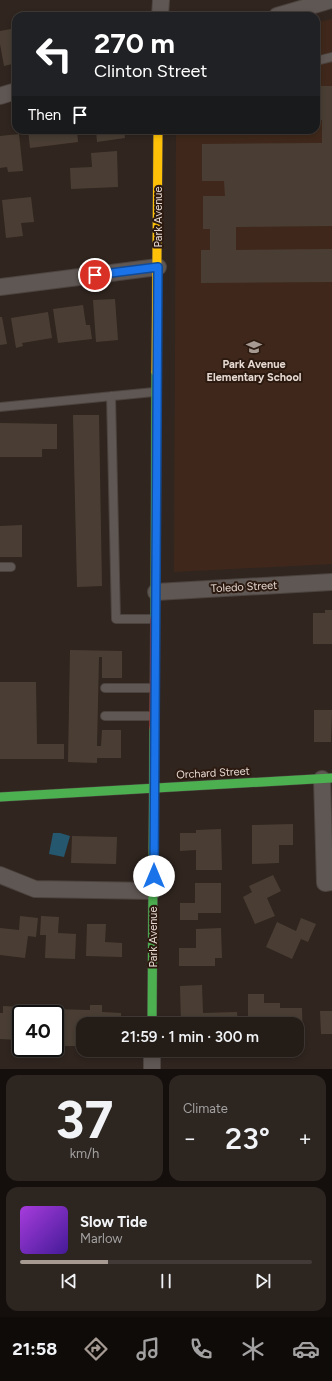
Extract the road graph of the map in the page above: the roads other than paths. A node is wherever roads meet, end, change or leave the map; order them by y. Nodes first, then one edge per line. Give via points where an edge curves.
1 (161, 0) edge
2 (331, 0) edge
3 (160, 12) edge
4 (290, 12) edge
5 (332, 57) edge
6 (320, 59) edge
7 (12, 92) edge
8 (0, 96) edge
9 (158, 134) edge
10 (158, 267) junction
11 (0, 287) edge
12 (157, 391) junction
13 (111, 396) junction
14 (0, 407) edge
15 (0, 567) edge
16 (11, 567) dead end
17 (332, 582) edge
18 (156, 592) junction
19 (155, 619) junction
20 (105, 688) dead end
21 (155, 688) junction
22 (105, 716) dead end
23 (155, 716) junction
24 (327, 779) edge
25 (154, 788) junction
26 (0, 797) edge
27 (0, 875) edge
28 (332, 882) edge
29 (153, 891) junction
30 (152, 1017) edge
31 (152, 1057) edge
32 (152, 1069) edge

1 - 3 street
2 - 4 street
5 - 6 lane
7 - 8 street
9 - 10 street, Park Avenue
10 - 11 street
10 - 12 street, Park Avenue
12 - 13 lane
12 - 18 street, Park Avenue
13 - 14 lane
13 - 19 lane via 116,619
15 - 16 lane
17 - 18 street, Toledo Street
18 - 19 street, Park Avenue
19 - 21 street, Park Avenue
20 - 21 lane
21 - 23 street, Park Avenue
22 - 23 lane
23 - 25 street, Park Avenue
24 - 25 street, Orchard Street
24 - 28 street via 325,883
25 - 26 street, Orchard Street
25 - 29 street, Park Avenue
27 - 29 street via 35,889
29 - 30 street, Park Avenue
31 - 32 street

